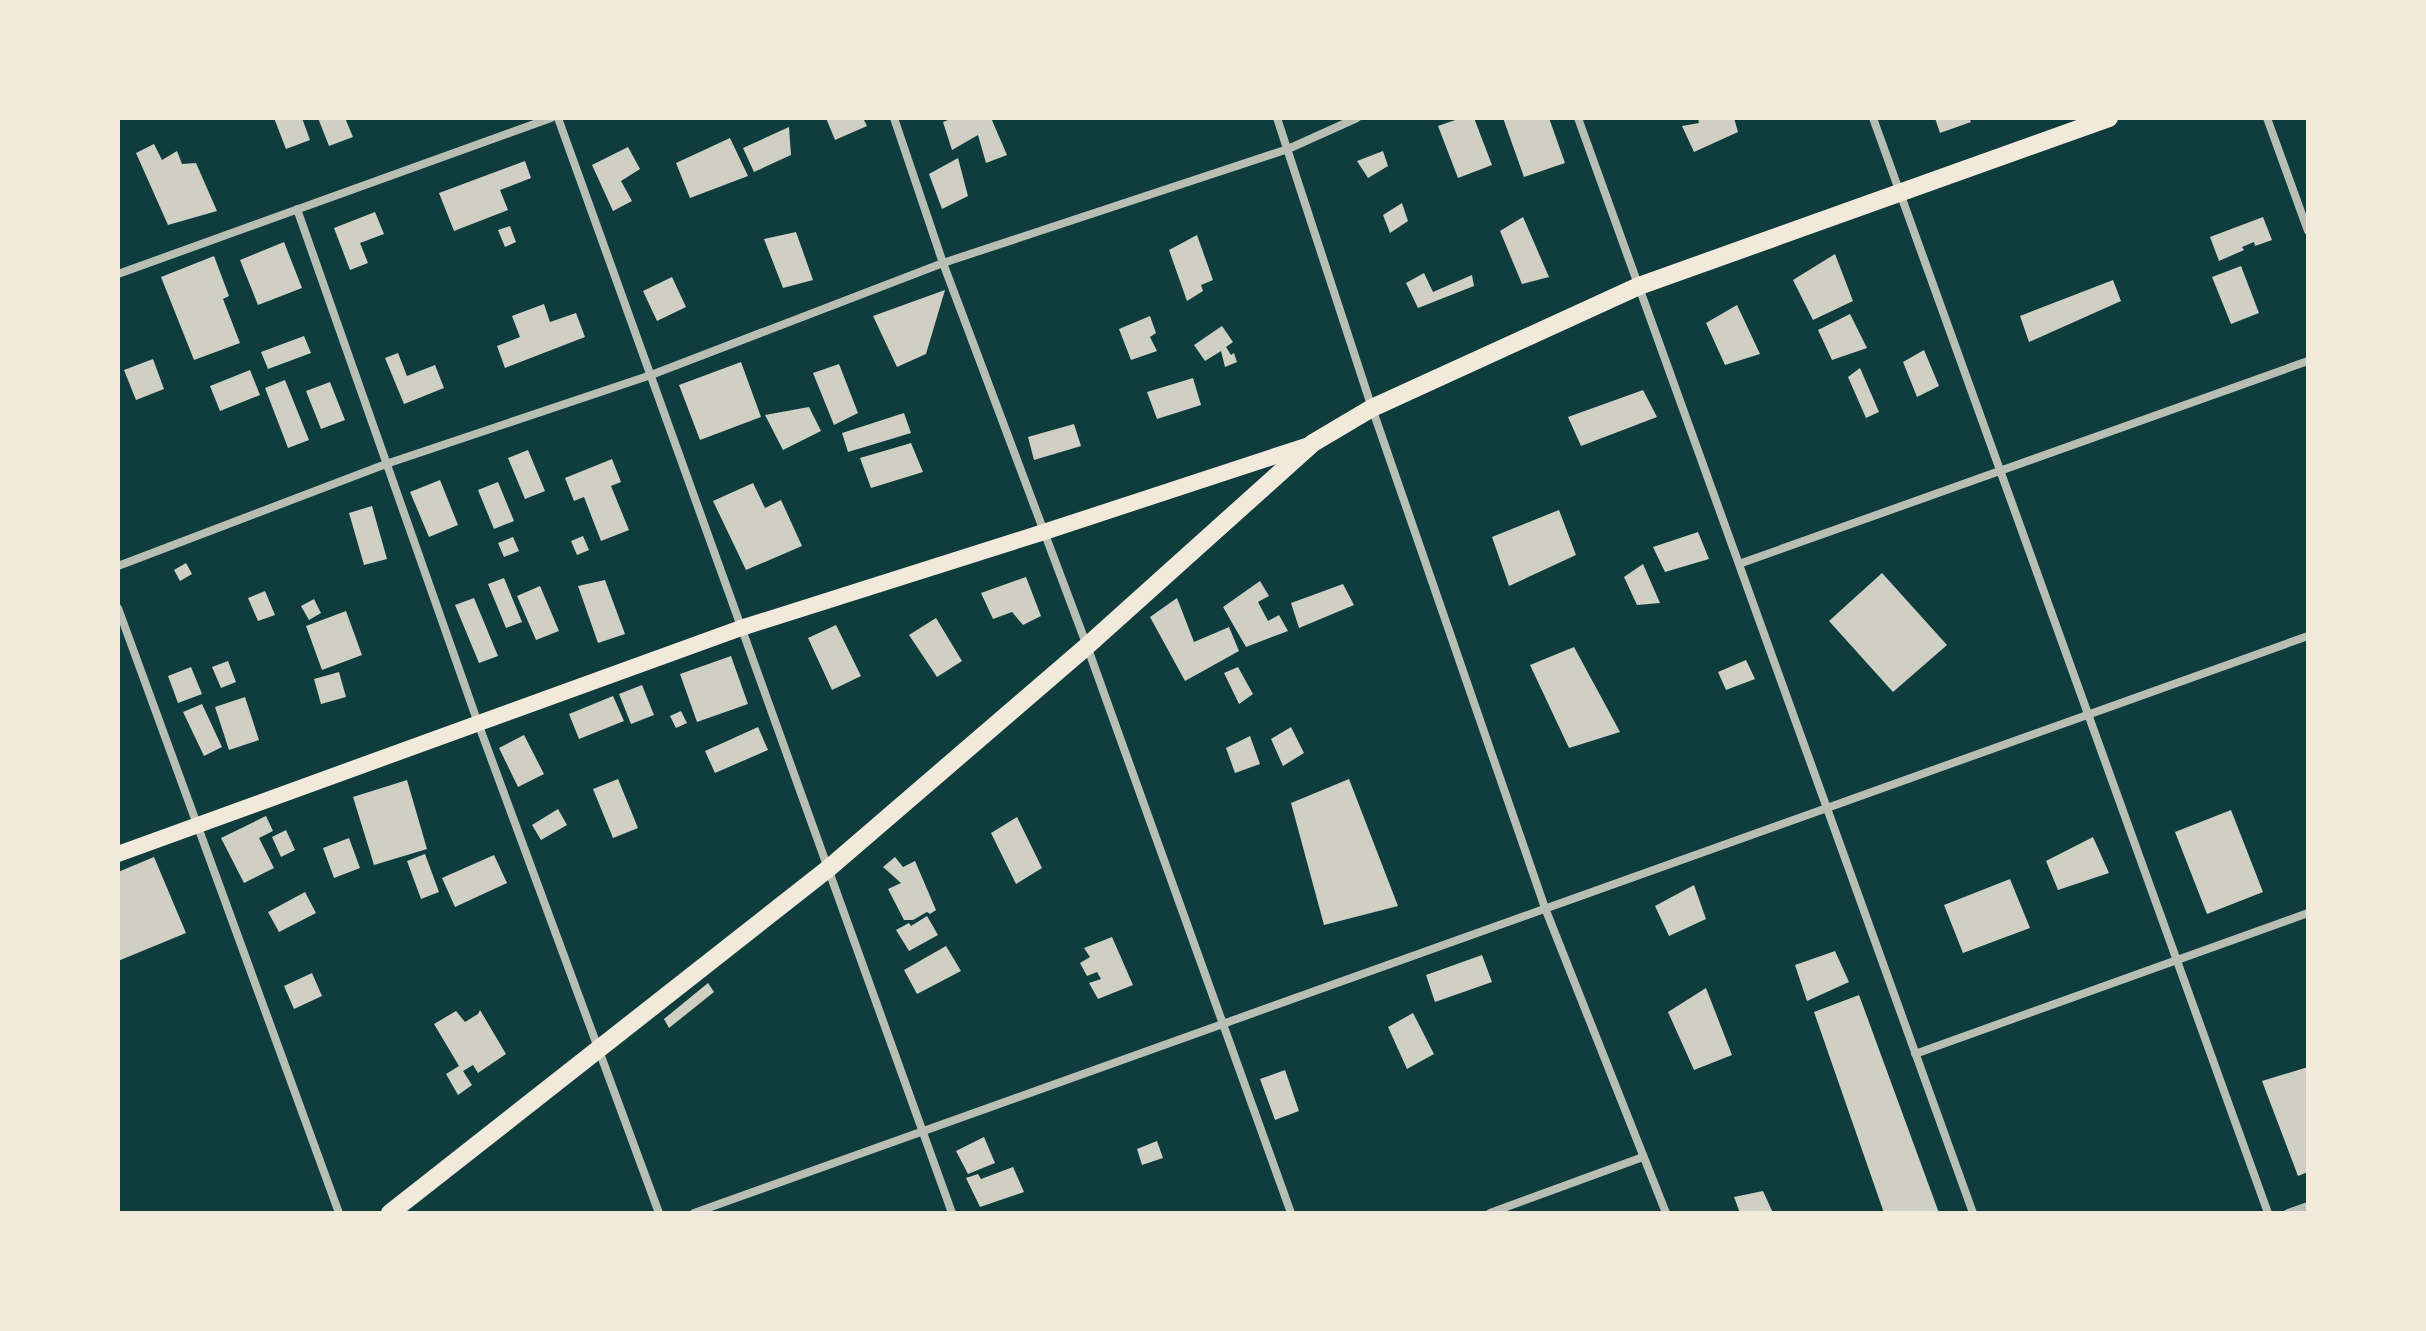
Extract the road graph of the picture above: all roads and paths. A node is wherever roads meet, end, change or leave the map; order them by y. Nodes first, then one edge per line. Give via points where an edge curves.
1 (551, 118) edge
2 (558, 118) edge
3 (894, 118) edge
4 (1277, 118) edge
5 (1357, 118) edge
6 (1578, 118) edge
7 (1873, 118) edge
8 (2109, 118) edge
9 (2267, 118) edge
10 (1288, 149) junction
11 (1900, 193) junction
12 (297, 209) junction
13 (2308, 231) edge
14 (943, 263) junction
15 (118, 274) edge
16 (1639, 286) junction
17 (2308, 361) edge
18 (651, 375) junction
19 (1372, 408) junction
20 (1313, 443) junction
21 (386, 464) junction
22 (2000, 471) junction
23 (1044, 532) junction
24 (1739, 564) junction
25 (118, 566) edge
26 (118, 608) edge
27 (741, 628) junction
28 (2308, 636) edge
29 (1087, 646) junction
30 (2088, 715) junction
31 (478, 723) junction
32 (1827, 808) junction
33 (198, 825) junction
34 (118, 854) edge
35 (829, 868) junction
36 (1545, 908) junction
37 (2308, 913) edge
38 (2176, 960) junction
39 (1223, 1024) junction
40 (600, 1048) junction
41 (1915, 1054) junction
42 (923, 1131) junction
43 (1643, 1157) junction
44 (2308, 1206) edge
45 (339, 1213) edge
46 (390, 1213) edge
47 (659, 1213) edge
48 (694, 1213) edge
49 (952, 1213) edge
50 (1291, 1213) edge
51 (1490, 1213) edge
52 (1666, 1213) edge
53 (1973, 1213) edge
54 (2268, 1213) edge
55 (2288, 1213) edge

1 - 12 street
2 - 18 street
3 - 14 street
4 - 10 street
5 - 10 street
6 - 16 street
7 - 11 street
8 - 11 main road
9 - 13 street
10 - 14 street
10 - 19 street
11 - 16 main road
11 - 22 street
12 - 15 street
12 - 21 street
14 - 18 street
14 - 23 street
16 - 19 main road
16 - 24 street
17 - 22 street
18 - 21 street
18 - 27 street
19 - 20 main road
19 - 36 street
20 - 23 main road
20 - 29 main road
21 - 25 street
21 - 31 street
22 - 24 street
22 - 30 street
23 - 27 main road
23 - 29 street
24 - 32 street
26 - 33 street
27 - 31 main road
27 - 35 street
28 - 30 street
29 - 35 main road
29 - 39 street
30 - 32 street
30 - 38 street
31 - 33 main road
31 - 40 street
32 - 36 street
32 - 41 street
33 - 34 main road
33 - 45 street
35 - 40 main road
35 - 42 street
36 - 39 street
36 - 43 street
37 - 38 street
38 - 41 street
38 - 54 street
39 - 42 street
39 - 50 street
40 - 46 main road
40 - 47 street
41 - 53 street
42 - 48 street
42 - 49 street
43 - 51 street
43 - 52 street
44 - 55 street

